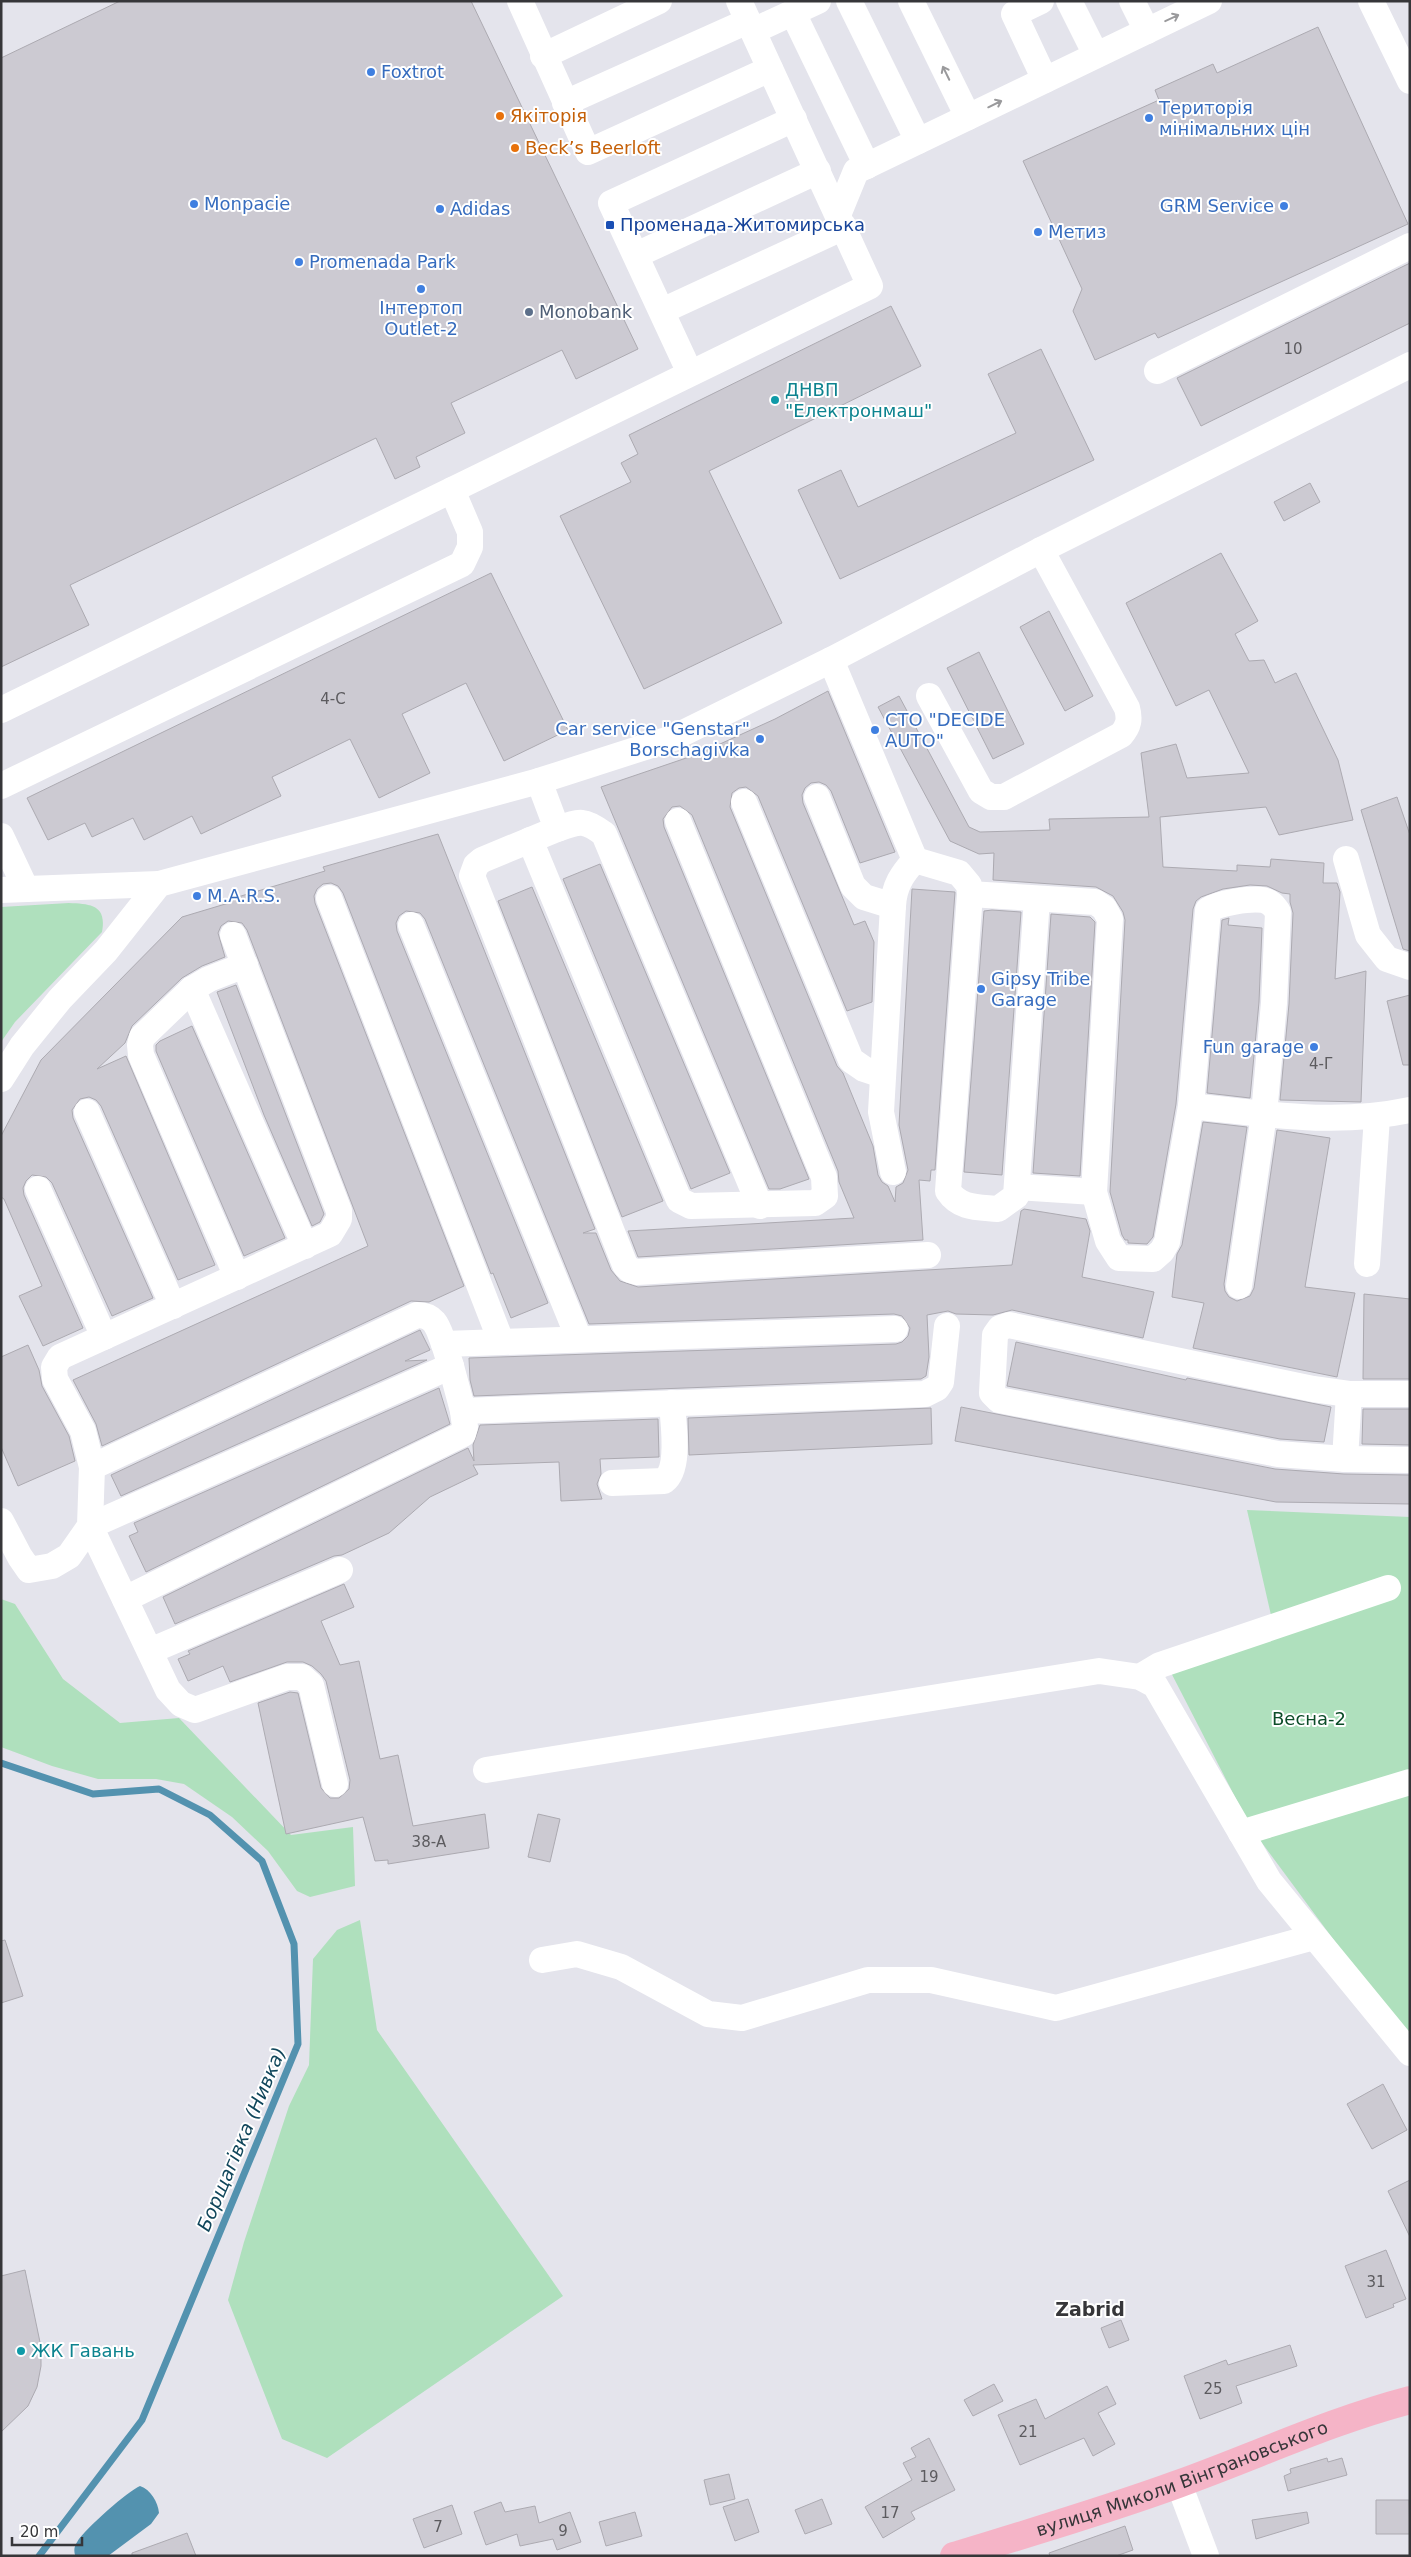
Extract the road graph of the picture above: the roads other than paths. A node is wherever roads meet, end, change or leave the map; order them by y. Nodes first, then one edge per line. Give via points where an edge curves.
1 (520, 1) edge
2 (659, 1) edge
3 (818, 1) edge
4 (849, 1) edge
5 (911, 1) edge
6 (1041, 1) edge
7 (1069, 1) edge
8 (1132, 1) edge
9 (1371, 1) edge
10 (1206, 2) edge
11 (793, 13) junction
12 (747, 18) edge
13 (1147, 31) junction
14 (543, 56) junction
15 (1096, 56) junction
16 (770, 69) junction
17 (1045, 80) junction
18 (1410, 81) edge
19 (565, 103) junction
20 (968, 117) junction
21 (794, 119) junction
22 (918, 141) junction
23 (814, 163) junction
24 (862, 168) junction
25 (841, 221) junction
26 (1410, 246) edge
27 (636, 255) junction
28 (662, 311) junction
29 (1410, 365) edge
30 (1157, 371) dead end
31 (690, 373) junction
32 (452, 490) junction
33 (1041, 550) junction
34 (831, 660) junction
35 (929, 696) dead end
36 (1, 710) edge
37 (539, 781) junction
38 (1, 786) edge
39 (817, 797) dead end
40 (744, 802) dead end
41 (678, 821) dead end
42 (557, 829) junction
43 (1, 836) edge
44 (530, 840) junction
45 (1346, 859) dead end
46 (915, 860) junction
47 (159, 884) junction
48 (13, 890) edge
49 (970, 894) junction
50 (329, 898) dead end
51 (1036, 899) junction
52 (892, 906) junction
53 (411, 925) dead end
54 (233, 935) dead end
55 (245, 965) junction
56 (1410, 967) edge
57 (192, 989) junction
58 (882, 1075) junction
59 (1, 1079) edge
60 (1191, 1106) junction
61 (1410, 1110) edge
62 (88, 1112) dead end
63 (1264, 1114) junction
64 (1377, 1117) junction
65 (892, 1172) dead end
66 (1017, 1186) junction
67 (38, 1189) dead end
68 (1094, 1192) junction
69 (760, 1206) junction
70 (305, 1246) junction
71 (928, 1255) dead end
72 (1367, 1264) dead end
73 (237, 1277) junction
74 (1239, 1286) dead end
75 (173, 1306) junction
76 (947, 1326) dead end
77 (896, 1329) dead end
78 (104, 1337) junction
79 (579, 1339) junction
80 (501, 1341) junction
81 (448, 1355) junction
82 (1349, 1394) junction
83 (1410, 1394) edge
84 (672, 1403) junction
85 (463, 1411) junction
86 (1345, 1459) junction
87 (1410, 1460) edge
88 (92, 1467) junction
89 (612, 1482) dead end
90 (1, 1521) edge
91 (90, 1526) junction
92 (340, 1570) dead end
93 (1388, 1588) dead end
94 (125, 1599) junction
95 (150, 1651) junction
96 (1140, 1677) junction
97 (486, 1770) dead end
98 (1410, 1782) edge
99 (335, 1784) dead end
100 (1240, 1832) junction
101 (1314, 1936) junction
102 (542, 1960) dead end
103 (1410, 2053) edge
104 (1410, 2400) edge
105 (1179, 2484) junction
106 (954, 2556) edge
107 (1206, 2556) edge

1 - 14 street
2 - 14 street
3 - 11 street
4 - 22 street
20 -> 5 street
6 - 17 street via 1014,14
7 - 15 street
8 - 13 street
9 - 18 street
13 -> 10 street
11 - 12 street
11 - 24 street
12 - 16 street
12 - 19 street
13 - 15 street
14 - 19 street
15 - 17 street
16 - 19 street via 588,152
16 - 21 street
20 -> 17 street
20 - 22 street
21 - 23 street
21 - 27 street via 612,202
22 - 24 street
23 - 24 street
23 - 25 street
23 - 27 street
24 - 25 street
25 - 28 street
25 - 31 street via 870,286
26 - 30 street
27 - 28 street
28 - 31 street
29 - 33 street
31 - 32 street
32 - 36 street
32 - 38 street via 470,532 470,547 462,564
33 - 34 street
33 - 35 street via 1127,708 1130,717 1127,728 1120,735 1004,797 991,797 980,791
34 - 37 street via 673,738
34 - 46 street
37 - 42 street
37 - 47 street
39 - 52 street via 853,886 864,897
40 - 58 street via 851,1060
41 - 69 street via 824,1177 825,1196 815,1203
42 - 44 street
42 - 69 street via 578,821 590,824 604,834
43 - 48 street
44 - 69 street via 679,1200 690,1206
44 - 71 street via 482,860 472,876 625,1265 637,1272
45 - 56 street via 1368,935 1387,959
46 - 49 street via 959,873 969,885
46 - 52 street via 901,874
47 - 48 street
47 - 59 street via 106,951 60,999 22,1046
49 - 51 street
49 - 66 street via 948,1191 962,1205 998,1209 1016,1196
50 - 80 street
51 - 66 street
51 - 68 street via 1095,902 1104,908 1110,919
52 - 58 street
53 - 79 street
54 - 55 street
55 - 57 street
55 - 70 street via 339,1210 339,1220 330,1234
57 - 70 street
57 - 73 street via 142,1037 141,1055
58 - 65 street via 881,1112
60 - 63 street
60 - 63 street via 1208,910 1216,905 1262,900 1273,904 1278,912
60 - 68 street via 1167,1242 1162,1251 1152,1259 1119,1258 1108,1241
61 - 64 street
62 - 75 street
63 - 64 street via 1332,1120
63 - 74 street
64 - 72 street
66 - 68 street
67 - 78 street
70 - 73 street
73 - 75 street
75 - 78 street
76 - 84 street via 941,1382 926,1394
77 - 79 street
78 - 88 street via 60,1357 54,1367 54,1379 82,1431
79 - 80 street
80 - 81 street
81 - 85 street
81 - 88 street via 436,1322 427,1315 417,1314
81 - 91 street
82 - 83 street
82 - 86 street
82 - 86 street via 1009,1325 1000,1328 995,1335 992,1392 999,1400 1278,1454
84 - 85 street
84 - 89 street via 674,1465 671,1476 664,1481
85 - 94 street via 466,1428 463,1434
86 - 87 street
88 - 91 street
90 - 91 street via 29,1570 52,1566 69,1556
91 - 94 street
92 - 95 street
93 - 96 street via 1160,1665
94 - 95 street
95 - 99 street via 168,1690 181,1704 194,1710 286,1676 302,1676 310,1685
96 - 97 street via 1099,1672
96 - 100 street via 1154,1685
98 - 100 street
100 - 101 street via 1269,1881
101 - 102 street via 1056,2008 931,1980 868,1980 742,2018 708,2014 612,1964 578,1954
101 - 103 street
104 - 105 main road, вулиця Миколи Вінграновського via 1300,2436
105 - 106 main road, вулиця Миколи Вінграновського via 1081,2518
105 - 107 street

